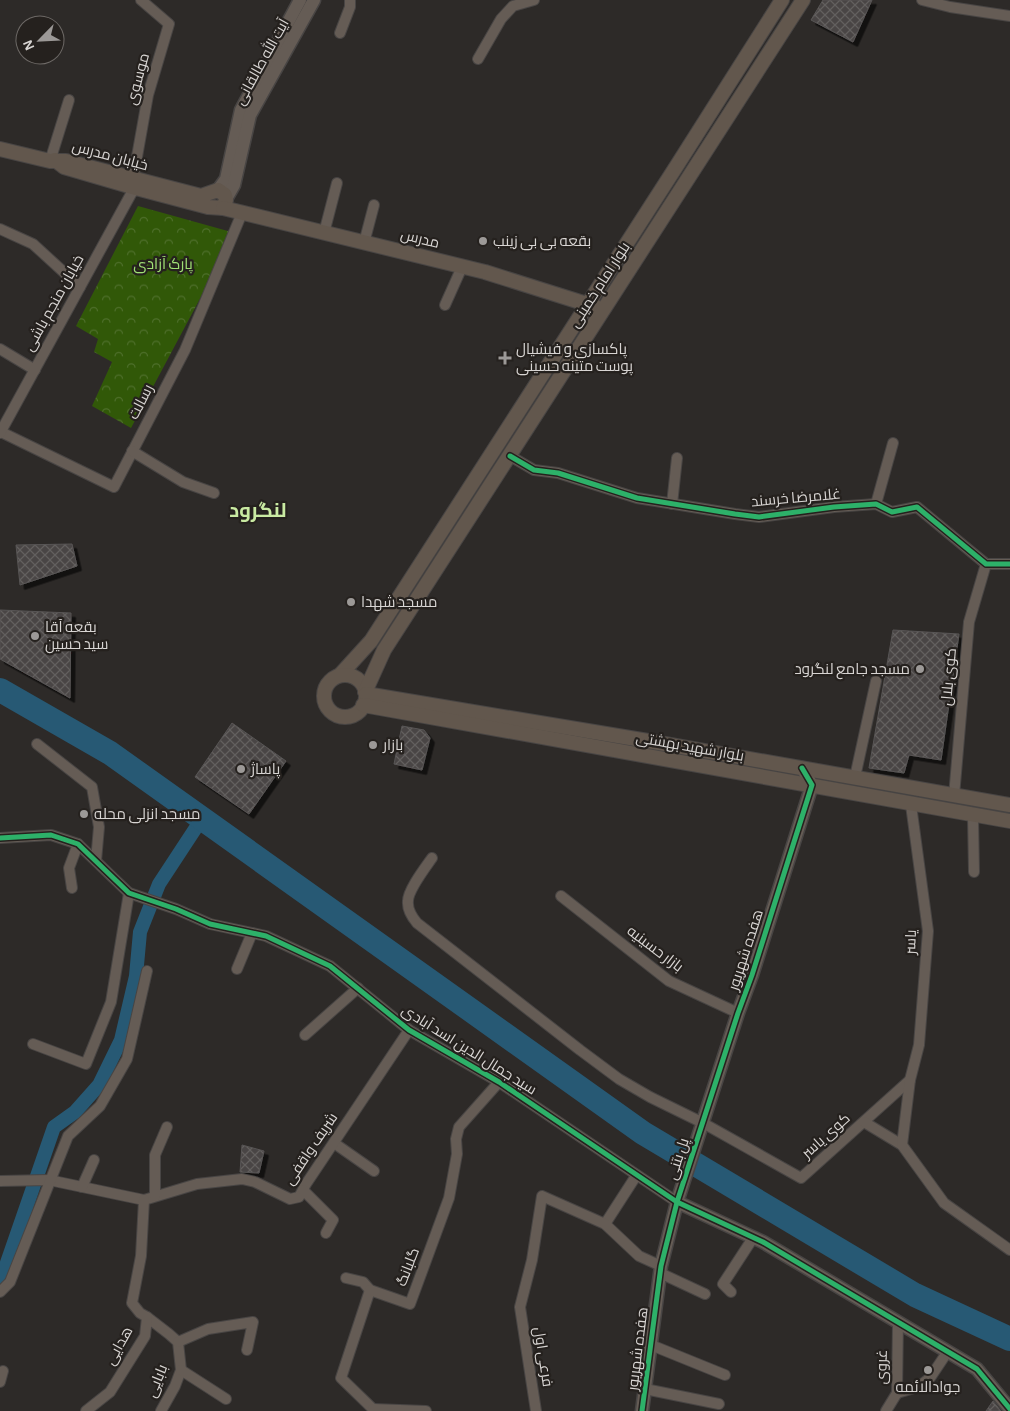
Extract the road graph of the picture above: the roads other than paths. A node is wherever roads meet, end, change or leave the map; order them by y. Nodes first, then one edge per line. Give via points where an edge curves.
1 (141, 0) edge
2 (300, 0) edge
3 (314, 0) edge
4 (350, 0) edge
5 (534, 0) edge
6 (782, 0) edge
7 (803, 0) edge
8 (922, 0) edge
9 (1010, 16) edge
10 (340, 34) dead end
11 (478, 59) dead end
12 (70, 100) dead end
13 (1, 152) edge
14 (52, 161) junction
15 (337, 183) dead end
16 (135, 184) junction
17 (222, 199) junction
18 (374, 205) dead end
19 (242, 213) junction
20 (0, 229) edge
21 (324, 233) junction
22 (364, 242) junction
23 (462, 267) junction
24 (80, 287) junction
25 (588, 304) junction
26 (445, 305) dead end
27 (603, 309) junction
28 (0, 349) edge
29 (35, 370) junction
30 (0, 432) edge
31 (893, 443) dead end
32 (132, 451) junction
33 (510, 456) junction
34 (678, 458) dead end
35 (214, 493) dead end
36 (672, 504) junction
37 (876, 504) junction
38 (986, 564) junction
39 (1010, 564) edge
40 (340, 675) junction
41 (876, 681) dead end
42 (365, 697) junction
43 (37, 744) dead end
44 (802, 768) junction
45 (855, 778) junction
46 (812, 785) junction
47 (954, 796) junction
48 (911, 805) junction
49 (1010, 805) edge
50 (973, 816) junction
51 (1010, 821) edge
52 (0, 838) edge
53 (78, 844) junction
54 (432, 858) dead end
55 (96, 860) junction
56 (974, 872) dead end
57 (72, 888) dead end
58 (129, 893) junction
59 (561, 896) dead end
60 (252, 933) junction
61 (237, 969) dead end
62 (147, 972) dead end
63 (358, 988) junction
64 (738, 1014) junction
65 (409, 1030) junction
66 (305, 1036) dead end
67 (32, 1044) dead end
68 (910, 1080) junction
69 (499, 1082) junction
70 (864, 1122) junction
71 (703, 1123) junction
72 (166, 1127) dead end
73 (334, 1143) junction
74 (902, 1145) junction
75 (94, 1160) dead end
76 (374, 1172) dead end
77 (636, 1176) junction
78 (49, 1180) junction
79 (0, 1181) edge
80 (82, 1187) junction
81 (304, 1190) junction
82 (155, 1196) junction
83 (144, 1200) junction
84 (677, 1202) junction
85 (605, 1224) junction
86 (326, 1233) dead end
87 (754, 1238) junction
88 (1010, 1250) edge
89 (661, 1270) junction
90 (346, 1278) dead end
91 (370, 1290) junction
92 (0, 1292) edge
93 (731, 1292) dead end
94 (706, 1294) dead end
95 (147, 1317) junction
96 (898, 1321) junction
97 (178, 1342) junction
98 (651, 1345) junction
99 (247, 1350) dead end
100 (948, 1351) junction
101 (181, 1370) junction
102 (3, 1371) dead end
103 (725, 1376) dead end
104 (0, 1382) edge
105 (645, 1389) junction
106 (897, 1393) junction
107 (226, 1399) dead end
108 (719, 1404) dead end
109 (1010, 1409) edge
110 (372, 1410) edge
111 (86, 1411) edge
112 (161, 1411) edge
113 (426, 1411) edge
114 (536, 1411) edge
115 (642, 1411) edge
116 (886, 1411) edge

1 - 16 street, موسوی via 169,24 148,94
2 - 17 street, آیت الله طالقانی via 241,110
3 - 17 street, آیت الله طالقانی via 250,115 234,185
4 - 10 street
5 - 11 street via 514,6 501,19
6 - 25 main road, بلوار امام خمینی
7 - 27 main road, بلوار امام خمینی
8 - 9 street
12 - 14 street
13 - 14 main road
14 - 16 main road, خیابان مدرس via 66,161
15 - 21 street
16 - 17 main road, خیابان مدرس via 208,206
16 - 24 street, خیابان منجم باشی
17 - 19 main road, خیابان مدرس
18 - 22 street
19 - 21 main road, مدرس
19 - 32 street, رسالت via 185,350
20 - 24 street via 33,244
21 - 22 main road, مدرس
22 - 23 main road, مدرس
23 - 25 main road, مدرس
23 - 26 street
24 - 29 street, خیابان منجم باشی
25 - 27 main road, مدرس
25 - 40 main road, بلوار امام خمینی via 371,641
27 - 33 main road, بلوار امام خمینی
28 - 29 street
29 - 30 street, خیابان منجم باشی
30 - 32 street, رسالت via 114,487
31 - 37 street
32 - 35 street via 183,482
33 - 36 street, غلامرضا خرسند via 534,470 558,473 637,498
33 - 42 main road, بلوار امام خمینی via 384,650
34 - 36 street
36 - 37 street, غلامرضا خرسند via 759,517
37 - 38 street, غلامرضا خرسند via 892,512 917,507
38 - 39 street
38 - 47 street, کوی بلال via 970,622
40 - 42 main road via 356,678 362,684
40 - 42 main road via 325,687 324,700 330,711 342,717 354,715
41 - 45 street
42 - 44 main road, بلوار شهید بهشتی
42 - 46 main road, بلوار شهید بهشتی
43 - 55 street via 92,787 99,827
44 - 45 main road, بلوار شهید بهشتی
44 - 46 street
45 - 47 main road, بلوار شهید بهشتی
46 - 48 main road, بلوار شهید بهشتی
46 - 64 street, هفده شهریور
47 - 49 main road, بلوار شهید بهشتی
48 - 50 main road, بلوار شهید بهشتی
48 - 68 street, یاسر via 928,931 919,1045
50 - 51 main road, بلوار شهید بهشتی
50 - 56 street
52 - 53 street via 52,836
53 - 55 street
53 - 57 street via 69,868
54 - 71 street via 408,900 410,913 417,924 620,1079
55 - 58 street
58 - 60 street, سید جمال الدین اسد آبادی via 176,908 210,924
58 - 67 street via 111,1002 86,1064
59 - 64 street, بازار حسینیه via 669,982
60 - 61 street
60 - 63 street, سید جمال الدین اسد آبادی via 266,936 330,966
62 - 78 street via 126,1059 100,1106 68,1136
63 - 65 street, سید جمال الدین اسد آبادی
63 - 66 street
64 - 71 street, هفده شهریور
65 - 69 street, سید جمال الدین اسد آبادی
65 - 73 street, شریف واقفی
68 - 70 street, کوی یاسر
68 - 74 street, یاسر
69 - 77 street, سید جمال الدین اسد آبادی
69 - 91 street, گلبانگ via 460,1128 449,1198 410,1304
70 - 71 street, کوی یاسر via 801,1178
70 - 74 street
71 - 84 street, پل بتنی
72 - 82 street via 155,1155
73 - 76 street
73 - 81 street, شریف واقفی
74 - 88 street via 944,1203
75 - 80 street
77 - 84 street, سید جمال الدین اسد آبادی
77 - 85 street
78 - 79 street
78 - 80 street
78 - 92 street via 10,1282
80 - 83 street
81 - 82 street, شریف واقفی via 299,1197 290,1198 242,1179 197,1184
81 - 86 street via 333,1220
82 - 83 street, شریف واقفی
83 - 95 street, هدایی via 141,1256 132,1302
84 - 87 street
84 - 89 street, هفده شهریور
85 - 89 street via 639,1256
85 - 114 street, فرعی اول via 542,1196 532,1260 520,1307
87 - 93 street via 723,1284
87 - 96 street
89 - 94 street
89 - 98 street, هفده شهریور
90 - 91 street via 363,1282
91 - 110 street via 341,1378
95 - 97 street
95 - 111 street, هدایی via 145,1336 110,1392
96 - 100 street
96 - 106 street, غروی
97 - 99 street via 208,1329 253,1322
97 - 101 street, بابایی
98 - 103 street
98 - 105 street, هفده شهریور
100 - 106 street via 930,1378 918,1388
100 - 109 street via 977,1368
101 - 107 street
101 - 112 street, بابایی
102 - 104 street
105 - 108 street
105 - 115 street, هفده شهریور
106 - 116 street, غروی
110 - 113 street

